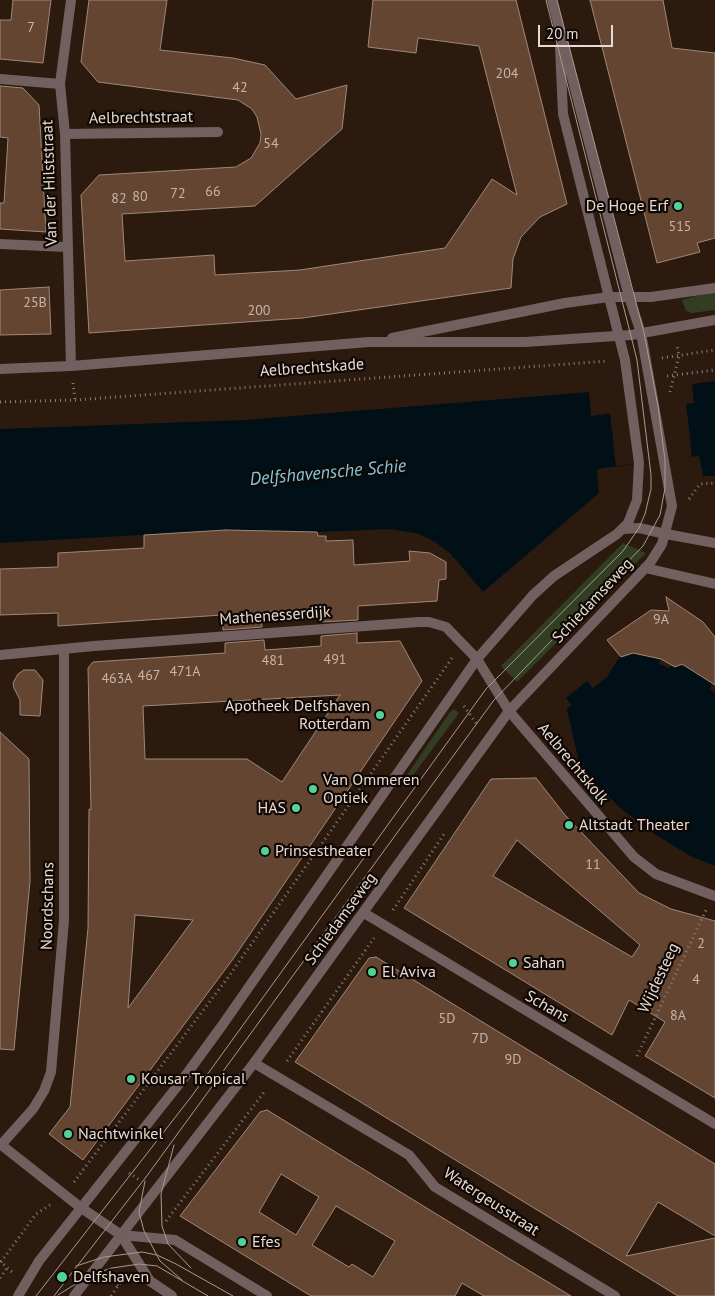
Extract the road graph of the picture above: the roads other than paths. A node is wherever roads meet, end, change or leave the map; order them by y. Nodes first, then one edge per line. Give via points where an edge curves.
1 (71, 0) edge
2 (552, 0) edge
3 (560, 28) junction
4 (0, 79) edge
5 (60, 84) junction
6 (218, 132) dead end
7 (65, 134) junction
8 (0, 244) edge
9 (66, 247) junction
10 (715, 288) edge
11 (609, 297) junction
12 (629, 297) junction
13 (715, 320) edge
14 (641, 333) junction
15 (617, 336) junction
16 (369, 342) junction
17 (71, 366) junction
18 (0, 369) edge
19 (623, 529) junction
20 (666, 534) junction
21 (715, 543) edge
22 (645, 568) junction
23 (715, 584) edge
24 (64, 650) junction
25 (0, 655) edge
26 (476, 659) junction
27 (509, 711) junction
28 (714, 896) edge
29 (364, 913) junction
30 (254, 1063) junction
31 (715, 1124) edge
32 (1, 1145) edge
33 (80, 1208) junction
34 (121, 1235) junction
35 (18, 1296) edge
36 (74, 1296) edge
37 (172, 1296) edge
38 (267, 1296) edge
39 (615, 1296) edge

1 - 5 street, Van der Hilststraat
2 - 3 street
3 - 11 street, Schiedamseweg via 563,114
3 - 12 street, Schiedamseweg
4 - 5 street
5 - 7 street, Van der Hilststraat
6 - 7 street, Aelbrechtstraat
7 - 9 street, Van der Hilststraat
8 - 9 street
9 - 17 street, Van der Hilststraat
10 - 12 street, Aelbrechtskade
11 - 12 street, Aelbrechtskade
11 - 15 street, Schiedamseweg
11 - 16 street, Aelbrechtskade
12 - 14 street, Schiedamseweg
13 - 14 street, Aelbrechtskade
14 - 15 street, Aelbrechtskade
14 - 20 street, Schiedamseweg via 672,506
15 - 16 street, Aelbrechtskade via 525,342
15 - 19 street, Schiedamseweg via 625,360 639,464 637,500
16 - 17 street, Aelbrechtskade
17 - 18 street, Aelbrechtskade
19 - 20 street via 639,528
19 - 26 street, Schiedamseweg via 554,576
20 - 21 street
20 - 22 street, Schiedamseweg
22 - 23 street
22 - 27 street, Schiedamseweg
24 - 25 street, Mathenesserdijk
24 - 26 street, Mathenesserdijk via 429,622 446,627
24 - 32 street, Noordschans via 64,920 51,1072 36,1104
26 - 27 street, Mathenesserdijk
26 - 33 street, Schiedamseweg via 221,1027
27 - 28 street, Aelbrechtskolk via 634,858 656,874
27 - 29 street, Schiedamseweg
29 - 30 street, Schiedamseweg
29 - 31 street, Schans
30 - 34 street, Schiedamseweg
30 - 39 street, Watergeusstraat via 409,1155 435,1187
32 - 33 street
33 - 34 street
33 - 35 street, Schiedamseweg via 39,1261
34 - 36 street, Schiedamseweg
34 - 37 street via 150,1281
34 - 38 street via 175,1240

